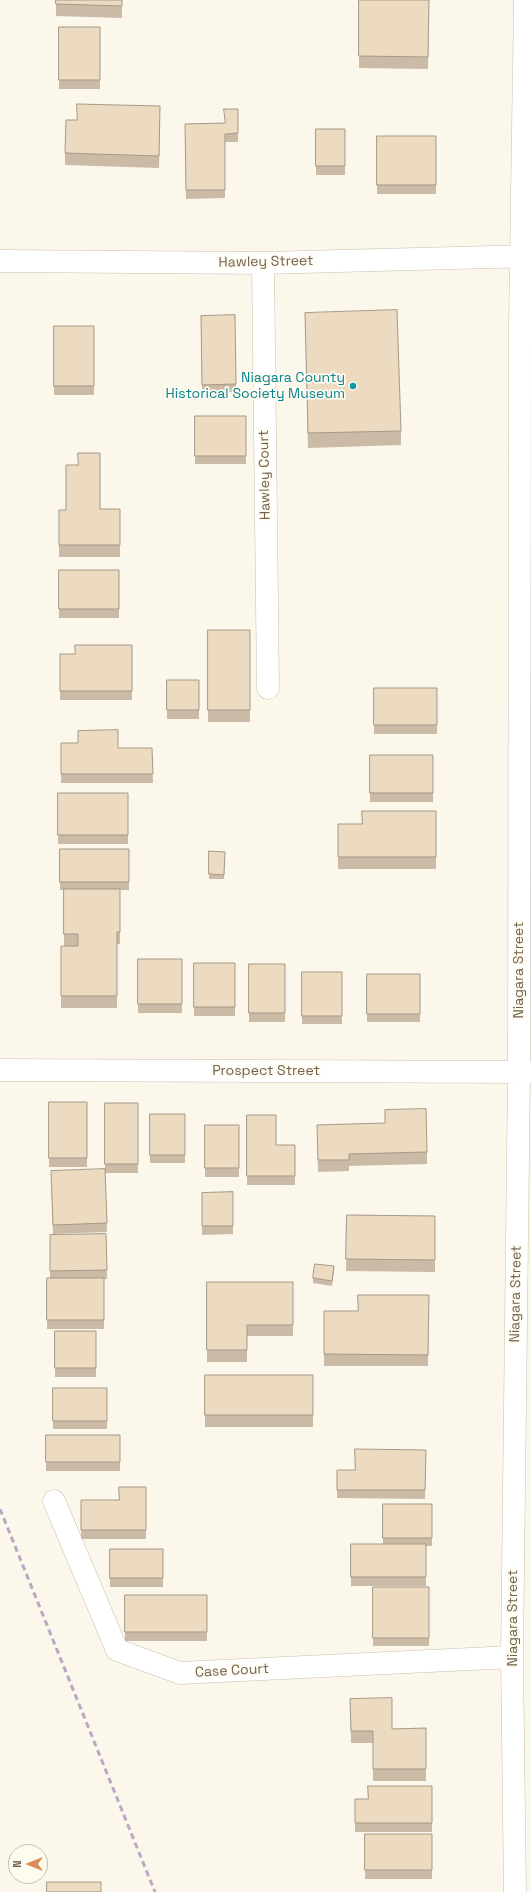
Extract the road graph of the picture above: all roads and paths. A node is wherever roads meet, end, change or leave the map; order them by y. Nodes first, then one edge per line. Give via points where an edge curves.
1 (525, 0) edge
2 (526, 256) edge
3 (0, 261) edge
4 (262, 263) junction
5 (268, 688) dead end
6 (525, 724) edge
7 (0, 1070) edge
8 (525, 1072) edge
9 (54, 1502) dead end
10 (512, 1657) junction
11 (515, 1892) edge

1 - 2 street, Niagara Street
2 - 4 street, Hawley Street
2 - 6 street, Niagara Street
3 - 4 street, Hawley Street
4 - 5 street, Hawley Court
6 - 8 street, Niagara Street
7 - 8 street, Prospect Street
8 - 10 street, Niagara Street
9 - 10 street, Case Court via 117,1650 180,1673
10 - 11 street, Niagara Street

